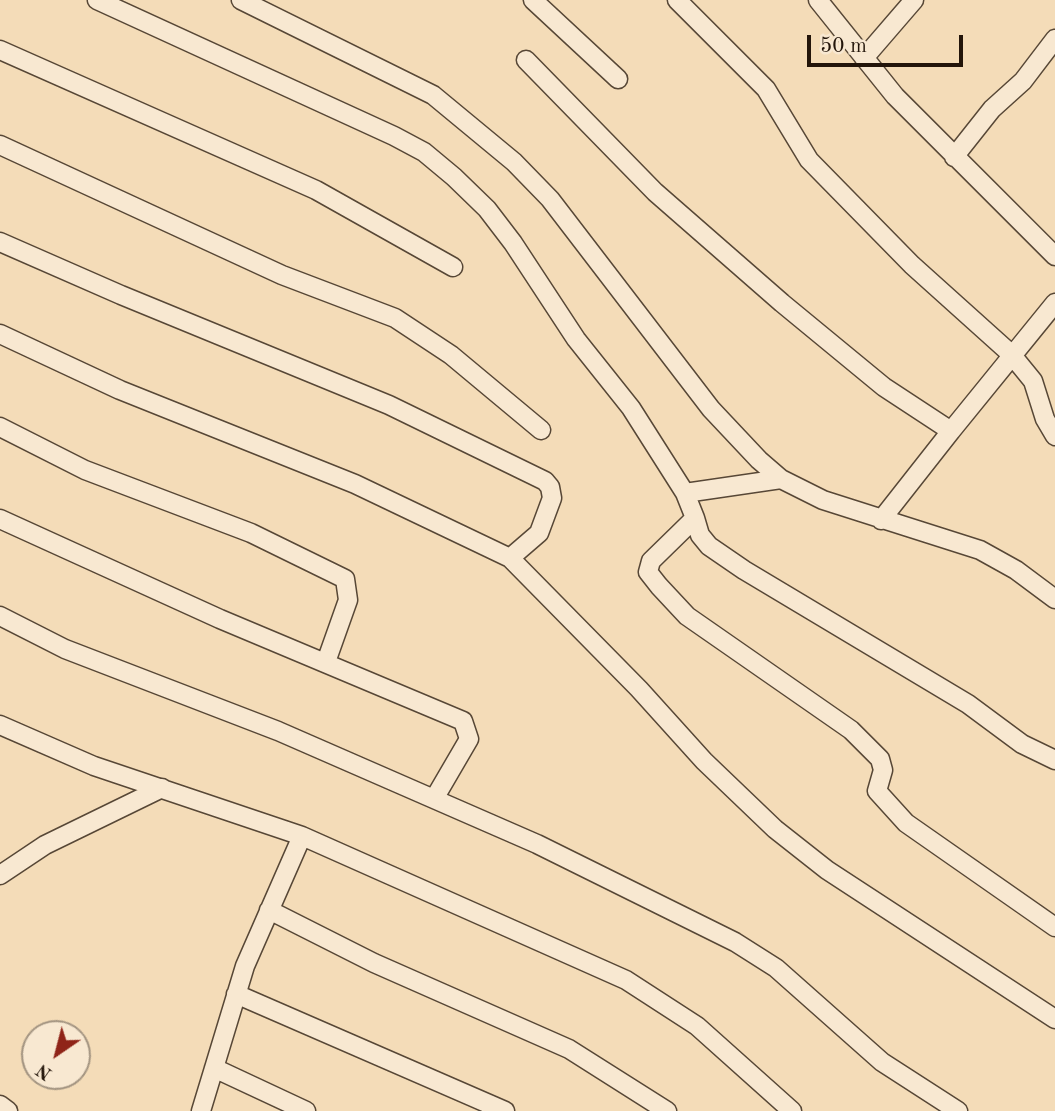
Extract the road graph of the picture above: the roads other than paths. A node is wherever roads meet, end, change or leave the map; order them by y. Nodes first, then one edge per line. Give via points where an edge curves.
1 (97, 0) edge
2 (241, 0) edge
3 (533, 0) edge
4 (677, 0) edge
5 (818, 0) edge
6 (914, 0) edge
7 (0, 50) edge
8 (1052, 51) edge
9 (864, 58) junction
10 (526, 60) dead end
11 (618, 79) dead end
12 (0, 145) edge
13 (954, 157) junction
14 (0, 242) edge
15 (1055, 256) edge
16 (453, 267) dead end
17 (1055, 303) edge
18 (0, 334) edge
19 (1011, 354) junction
20 (0, 427) edge
21 (541, 430) dead end
22 (951, 431) junction
23 (1055, 436) edge
24 (782, 479) junction
25 (685, 494) junction
26 (695, 519) junction
27 (0, 520) edge
28 (881, 520) junction
29 (510, 558) junction
30 (1055, 599) edge
31 (0, 616) edge
32 (326, 662) junction
33 (0, 725) edge
34 (1055, 760) edge
35 (162, 788) junction
36 (434, 799) junction
37 (302, 835) junction
38 (0, 875) edge
39 (269, 910) junction
40 (1055, 926) edge
41 (236, 994) junction
42 (1055, 1019) edge
43 (214, 1068) junction
44 (0, 1105) edge
45 (8, 1111) edge
46 (201, 1111) edge
47 (306, 1111) edge
48 (506, 1111) edge
49 (667, 1111) edge
50 (792, 1111) edge
51 (958, 1111) edge

1 - 25 street via 394,135 454,177 513,243 576,339 631,408
2 - 24 street via 433,95 496,147 550,199 727,426
3 - 11 street
4 - 19 street via 766,89 809,160 912,265
5 - 9 street
6 - 9 street
7 - 16 street via 316,190
8 - 13 street via 992,109
9 - 13 street
10 - 22 street via 655,192 782,303 884,387
12 - 21 street via 282,275 395,318 451,355
13 - 15 street
14 - 29 street via 389,405 545,481 552,493 539,533
17 - 19 street
18 - 29 street via 120,390 355,484
19 - 22 street
19 - 23 street via 1033,381
20 - 32 street via 85,470 251,533 345,579 348,600
22 - 28 street
24 - 25 street
24 - 28 street via 823,500
25 - 26 street
26 - 34 street via 709,546 744,570 968,704 1022,744
26 - 40 street via 652,561 648,572 659,586 687,616 851,730 880,759 883,770 877,791 906,823
27 - 32 street
28 - 30 street via 980,550
29 - 42 street via 775,830 827,870
31 - 36 street via 65,649 278,731
32 - 36 street via 463,721 469,739
33 - 35 street via 71,757
35 - 37 street
35 - 38 street via 45,845
36 - 51 street via 537,844 735,942 776,968 882,1062
37 - 39 street
37 - 50 street via 636,986 697,1026
39 - 41 street
39 - 49 street via 374,963 569,1049
41 - 43 street
41 - 48 street
43 - 46 street
43 - 47 street
44 - 45 street

